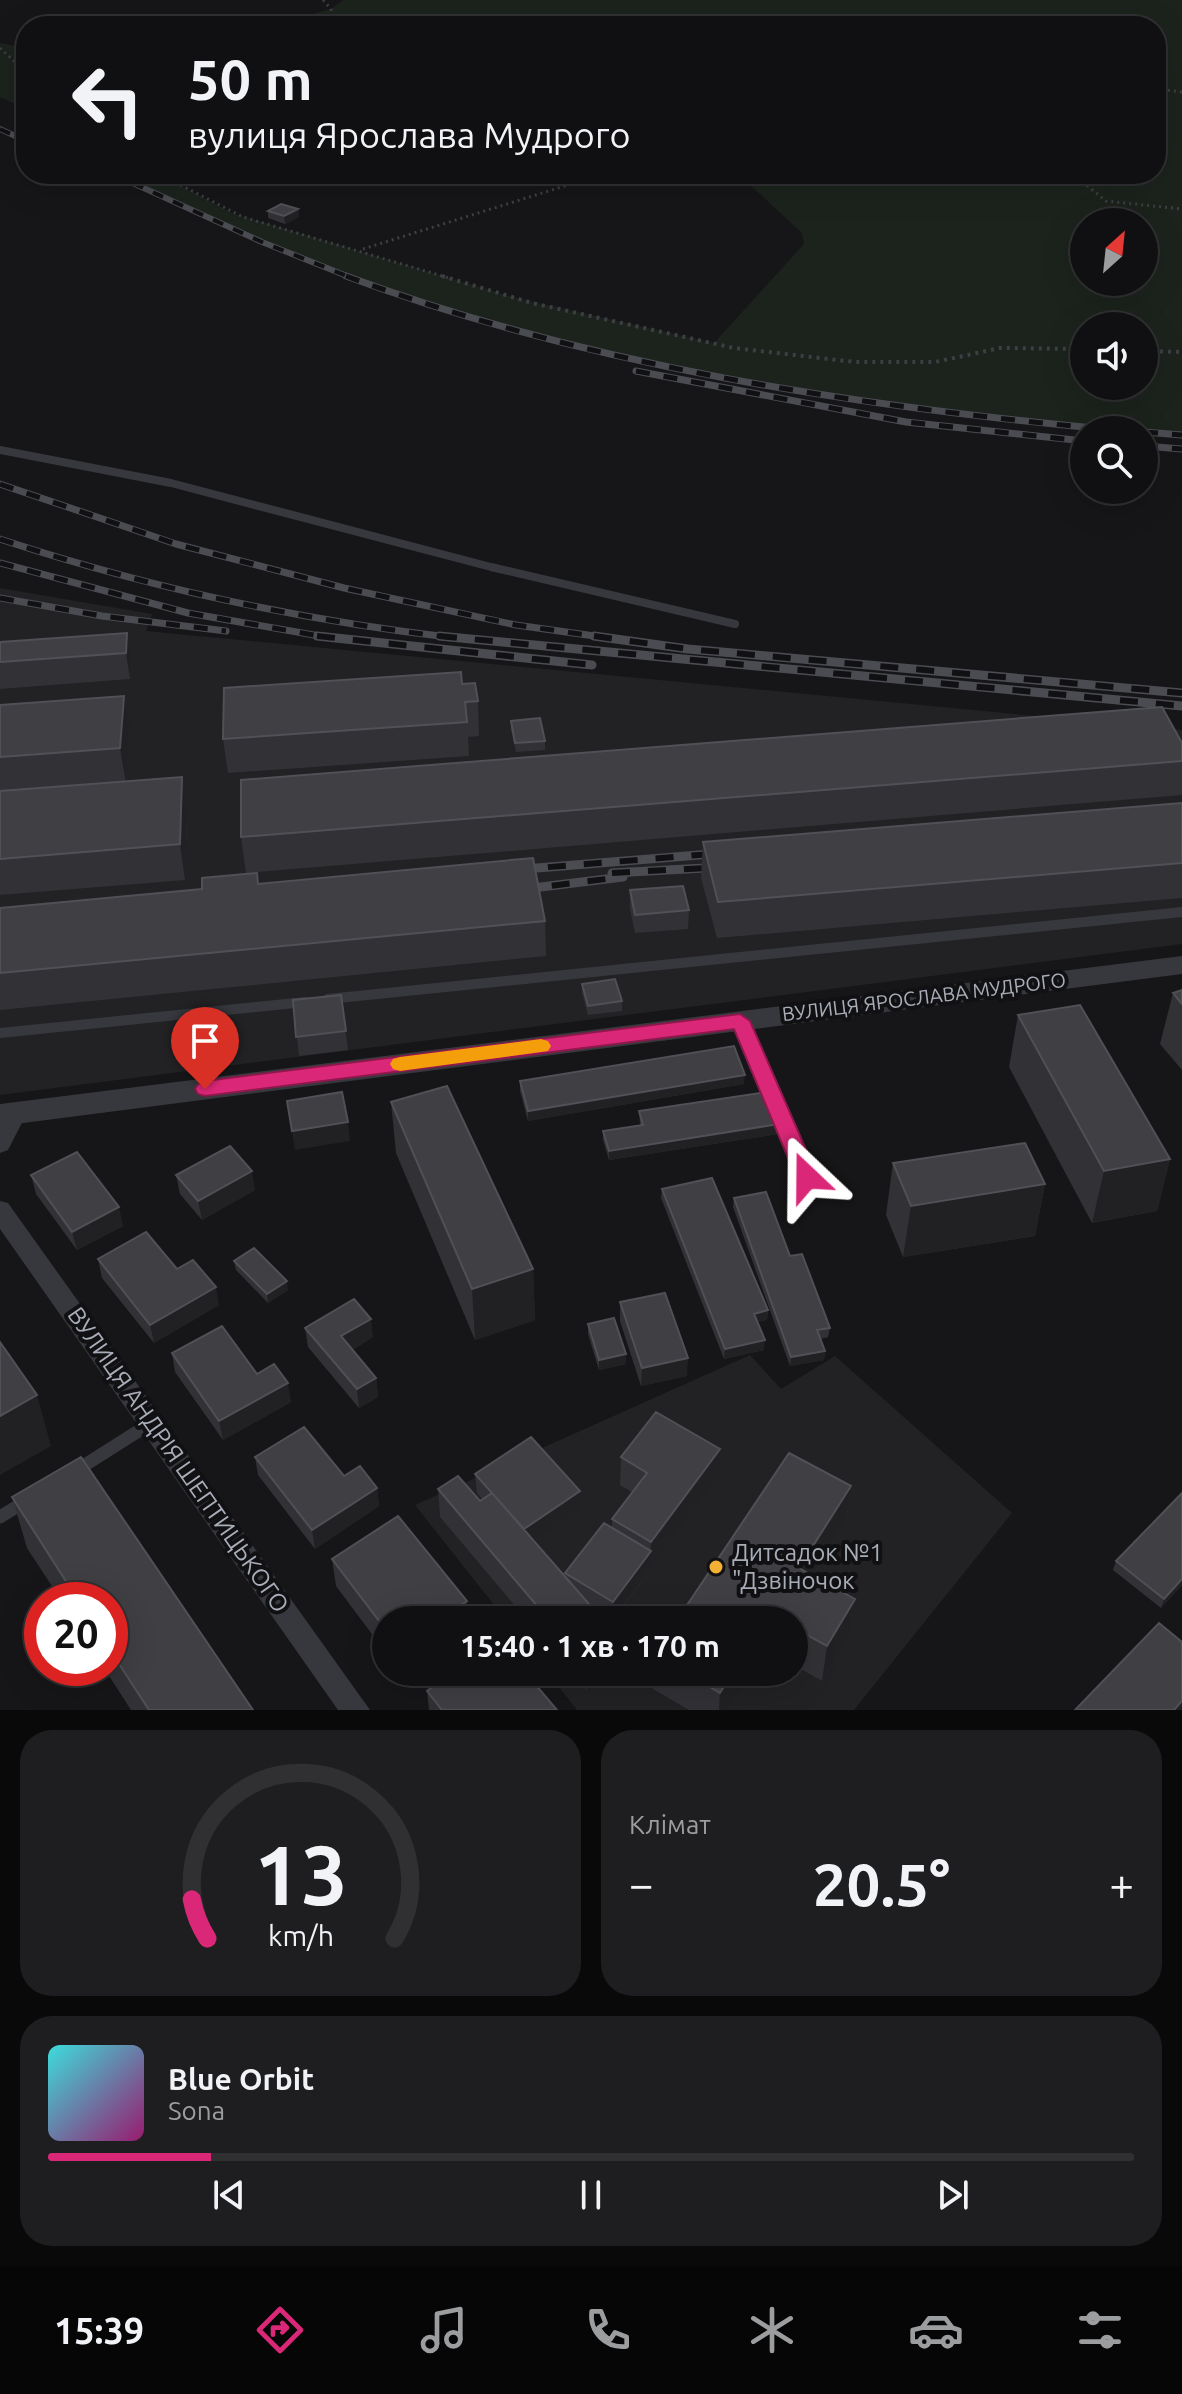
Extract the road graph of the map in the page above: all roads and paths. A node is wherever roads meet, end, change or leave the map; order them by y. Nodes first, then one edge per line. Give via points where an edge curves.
1 (0, 48) edge
2 (16, 63) edge
3 (178, 184) edge
4 (571, 184) edge
5 (1085, 184) edge
6 (1182, 209) edge
7 (360, 250) junction
8 (1070, 349) edge
9 (1158, 351) edge
10 (1182, 352) edge
11 (0, 450) edge
12 (735, 624) dead end
13 (1182, 912) edge
14 (1182, 965) edge
15 (740, 1021) junction
16 (0, 1033) edge
17 (8, 1114) edge
18 (0, 1144) edge
19 (807, 1177) dead end
20 (0, 1210) edge
21 (152, 1423) junction
22 (63, 1478) edge
23 (38, 1493) edge
24 (0, 1517) edge
25 (355, 1710) edge

1 - 2 path
3 - 7 path via 232,213
4 - 7 path
5 - 6 path via 1106,201
7 - 8 path via 532,303 734,348 855,362 935,362 1000,348
9 - 10 path
11 - 12 lane via 171,483
13 - 16 lane
14 - 15 street, ВУЛИЦЯ ЯРОСЛАВА МУДРОГО
15 - 17 street, ВУЛИЦЯ ЯРОСЛАВА МУДРОГО
15 - 19 lane
17 - 18 street
20 - 21 street, ВУЛИЦЯ АНДРІЯ ШЕПТИЦЬКОГО
21 - 22 lane
21 - 25 street, ВУЛИЦЯ АНДРІЯ ШЕПТИЦЬКОГО
23 - 24 lane

